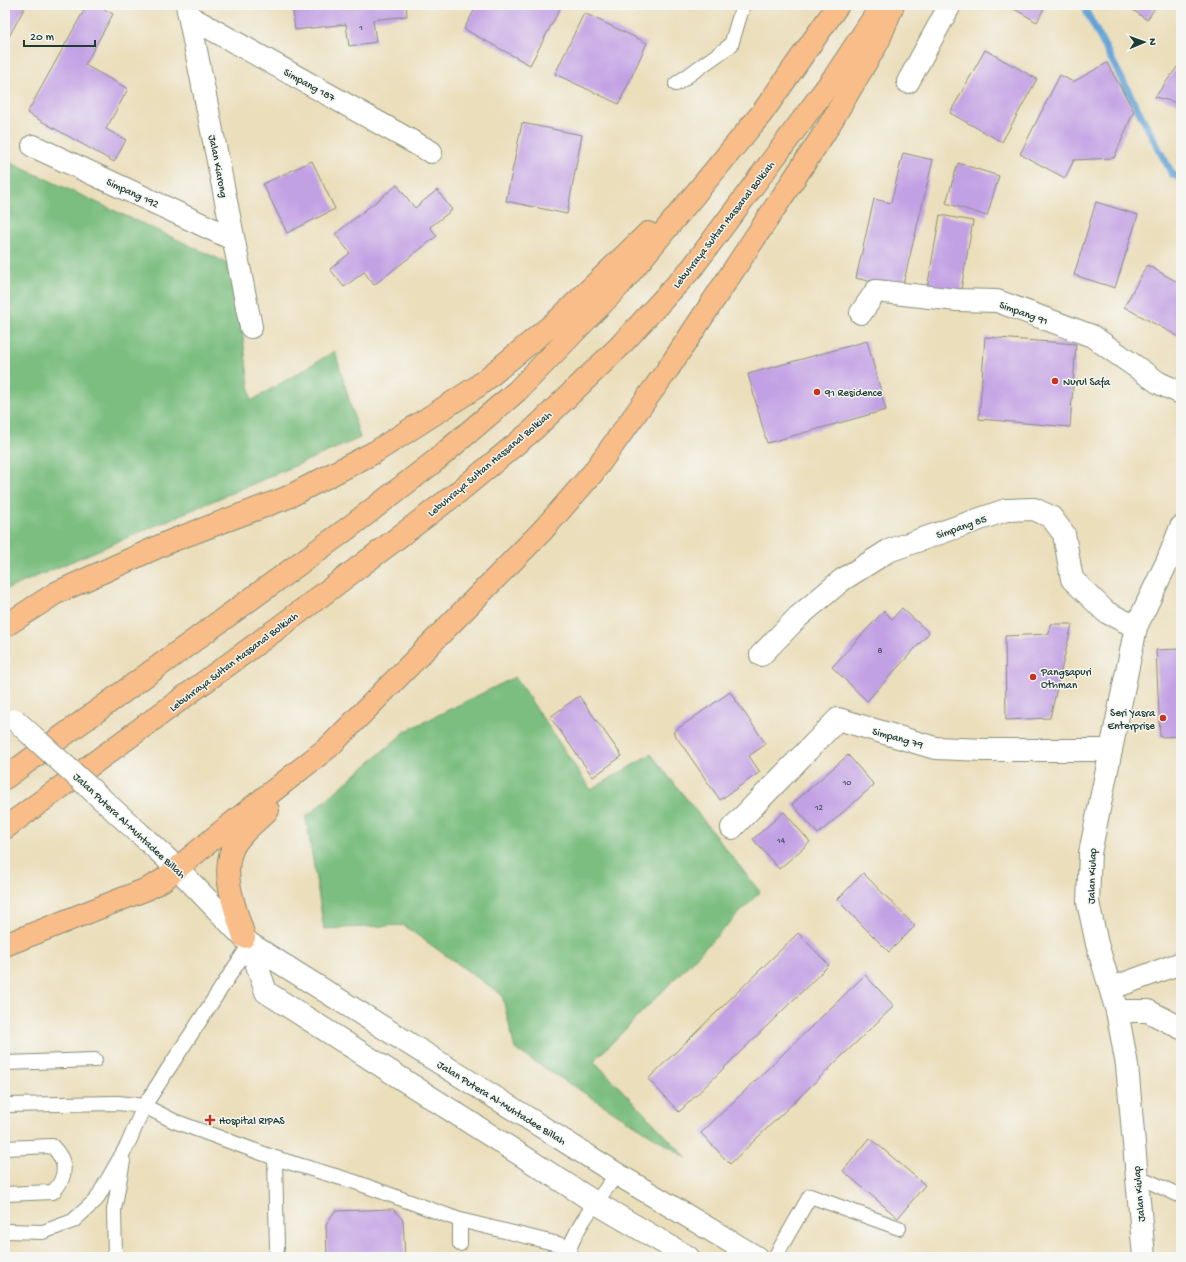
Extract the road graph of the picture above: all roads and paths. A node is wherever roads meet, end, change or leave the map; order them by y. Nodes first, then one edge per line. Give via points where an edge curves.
1 (743, 5) edge
2 (838, 5) edge
3 (882, 5) edge
4 (893, 5) edge
5 (950, 5) edge
6 (188, 11) edge
7 (908, 82) dead end
8 (676, 84) dead end
9 (33, 146) dead end
10 (733, 150) junction
11 (431, 152) dead end
12 (234, 239) junction
13 (861, 313) dead end
14 (252, 327) dead end
15 (1181, 393) edge
16 (1181, 527) edge
17 (5, 626) edge
18 (1136, 627) junction
19 (761, 655) dead end
20 (10, 716) edge
21 (330, 746) junction
22 (1112, 750) junction
23 (5, 778) edge
24 (5, 828) edge
25 (732, 828) dead end
26 (177, 868) junction
27 (247, 941) junction
28 (5, 945) edge
29 (1181, 963) edge
30 (1112, 988) junction
31 (1118, 1011) junction
32 (1181, 1028) edge
33 (95, 1060) dead end
34 (5, 1063) edge
35 (5, 1106) edge
36 (144, 1106) junction
37 (128, 1144) junction
38 (5, 1148) edge
39 (275, 1158) junction
40 (617, 1174) junction
41 (1137, 1176) junction
42 (5, 1194) edge
43 (1181, 1196) edge
44 (596, 1203) junction
45 (460, 1220) junction
46 (899, 1228) dead end
47 (5, 1231) edge
48 (460, 1244) dead end
49 (277, 1249) dead end
50 (569, 1252) edge
51 (115, 1257) edge
52 (688, 1257) edge
53 (756, 1257) edge
54 (775, 1257) edge
55 (1144, 1257) edge

1 - 8 lane via 731,45
2 - 10 highway
3 - 24 highway, Lebuhraya Sultan Hassanal Bolkiah via 835,76 692,268 618,348 533,430 457,493 298,614
4 - 21 highway via 869,59 825,132 668,369 592,474 542,531
5 - 7 street
6 - 11 street, Simpang 187
6 - 12 street, Jalan Kiarong
9 - 12 street, Simpang 192
10 - 17 highway via 560,318 478,386 375,452 286,498 171,541 56,593
10 - 23 highway via 620,285 517,391 347,529
12 - 14 street, Jalan Kiarong
13 - 15 street, Simpang 91 via 876,291 957,300 997,301 1092,336 1159,382
16 - 18 street, Jalan Kiulap
18 - 19 street, Simpang 85 via 1106,612 1072,579 1064,534 1051,517 1034,509 1006,510 888,551 842,580 798,617
18 - 22 street, Jalan Kiulap
20 - 26 street, Jalan Putera Al-Muhtadee Billah, bridge
21 - 26 highway
21 - 27 highway via 237,841 231,854 228,870 230,887
22 - 25 street, Simpang 79 via 935,748 838,719
22 - 30 street, Jalan Kiulap via 1090,853 1088,902 1097,944
26 - 27 street, Jalan Putera Al-Muhtadee Billah
26 - 28 highway via 148,889
27 - 36 lane
27 - 40 street, Jalan Putera Al-Muhtadee Billah
27 - 44 street, Jalan Putera Al-Muhtadee Billah via 266,992
29 - 30 street
30 - 31 street, Jalan Kiulap
31 - 32 street via 1148,1011
31 - 41 street, Jalan Kiulap via 1127,1065
33 - 34 lane
35 - 36 lane via 118,1102
36 - 37 lane
36 - 39 lane via 174,1122
37 - 47 lane via 96,1200 73,1221 43,1232
37 - 51 lane via 114,1210
38 - 42 lane via 52,1146 60,1155 64,1170 62,1183 53,1192
39 - 45 lane via 356,1182
39 - 49 lane
40 - 44 lane
40 - 53 street, Jalan Putera Al-Muhtadee Billah
41 - 43 lane
41 - 55 street, Jalan Kiulap
44 - 50 lane
44 - 52 street, Jalan Putera Al-Muhtadee Billah
45 - 48 lane
45 - 50 lane
46 - 54 lane via 810,1196

